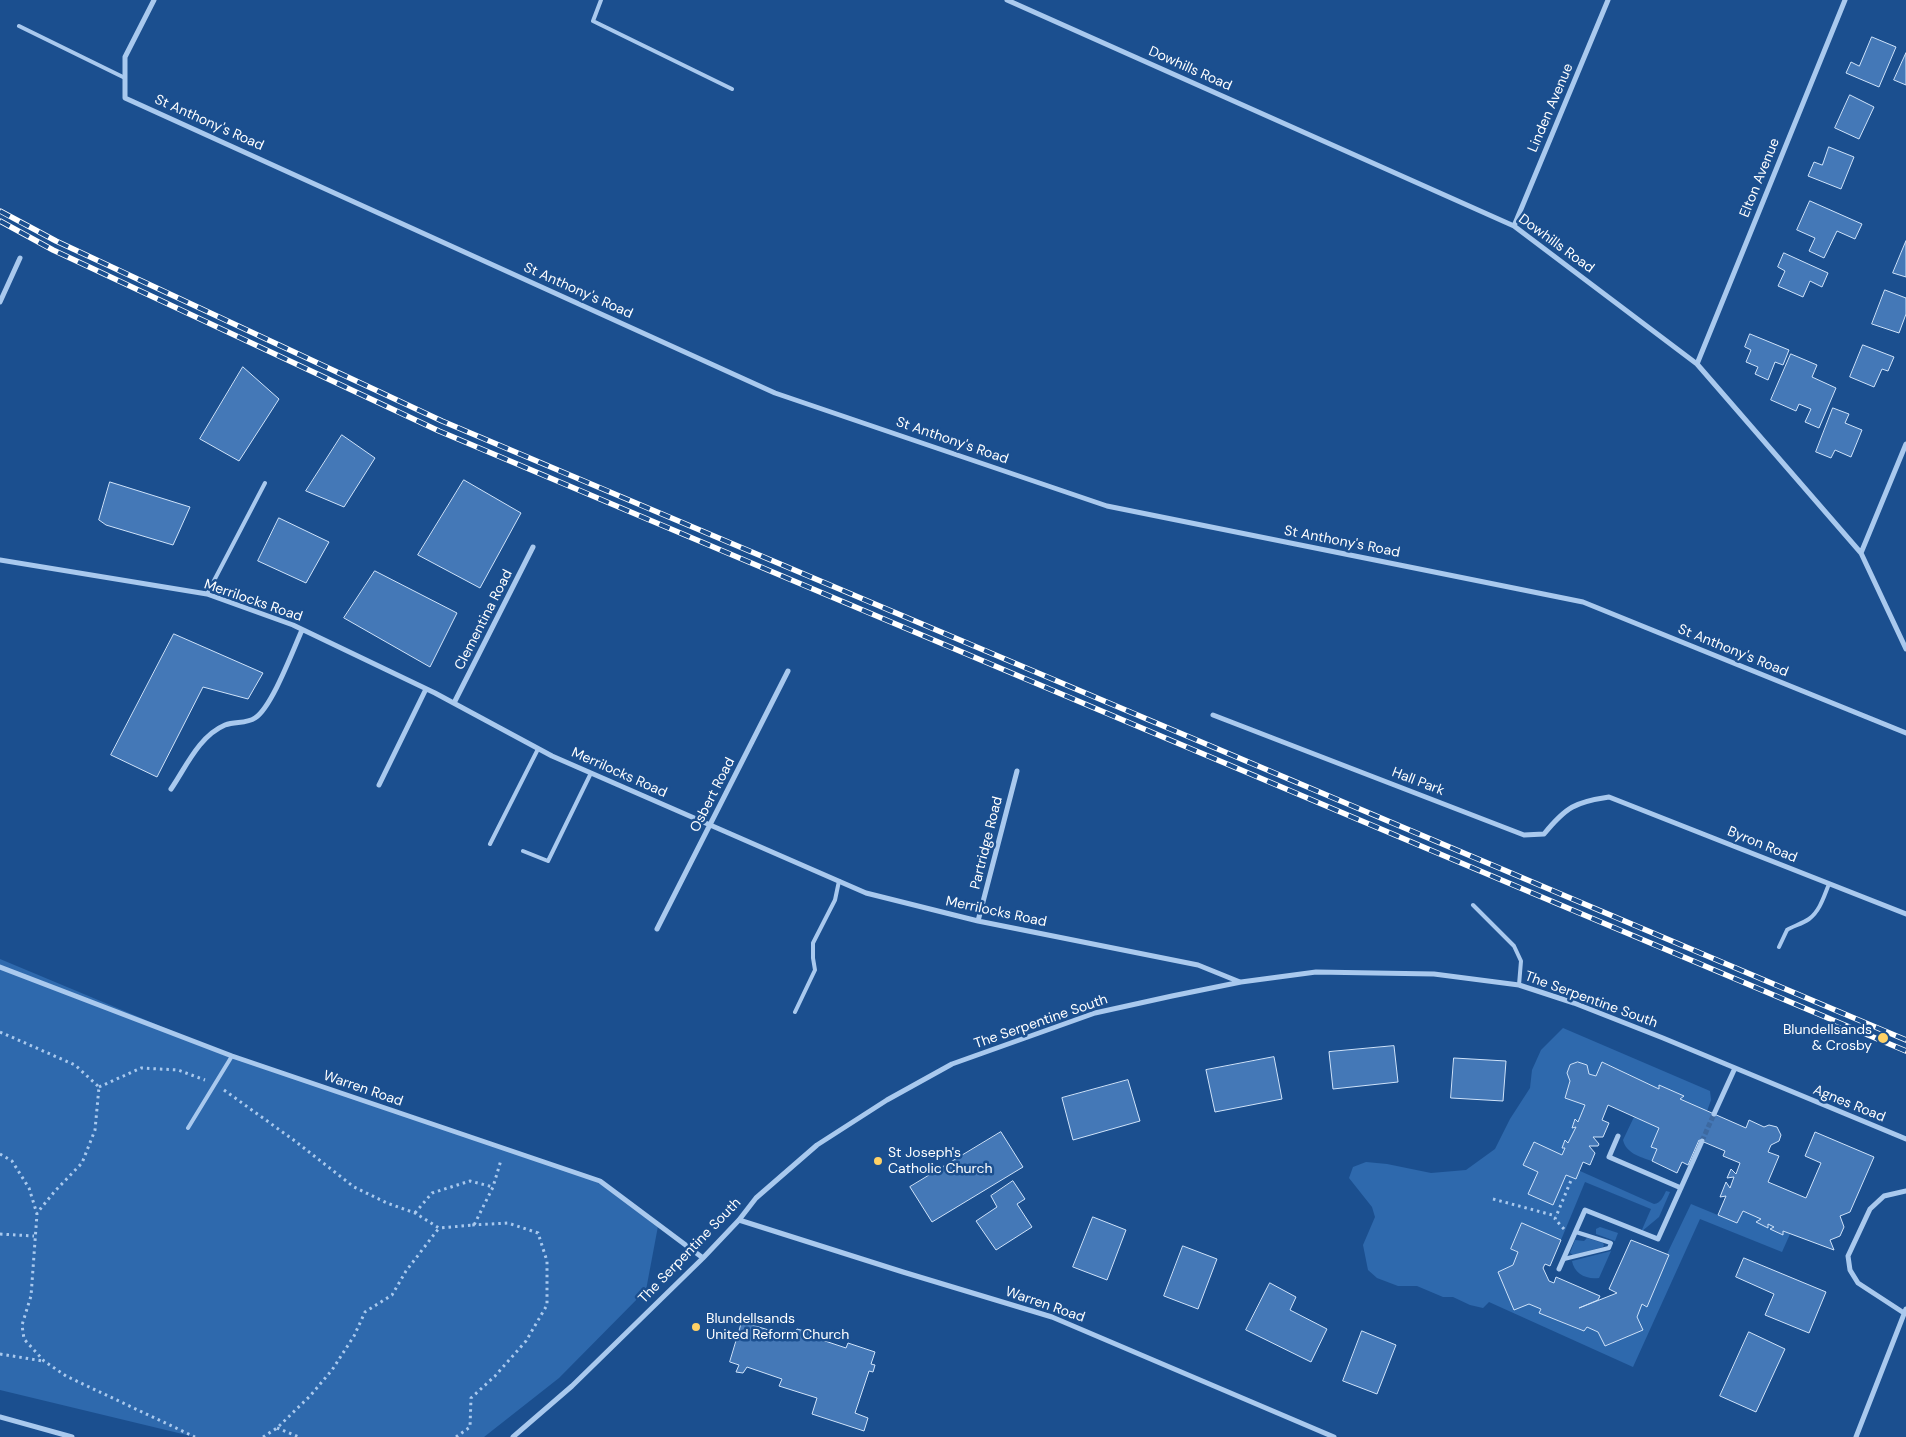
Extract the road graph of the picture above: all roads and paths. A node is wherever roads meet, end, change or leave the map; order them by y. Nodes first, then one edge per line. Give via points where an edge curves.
1 (154, 0) edge
2 (601, 0) edge
3 (1007, 0) edge
4 (1608, 0) edge
5 (1845, 0) edge
6 (19, 26) dead end
7 (125, 78) junction
8 (732, 89) dead end
9 (1514, 226) junction
10 (20, 258) dead end
11 (0, 302) edge
12 (1697, 364) junction
13 (1906, 444) edge
14 (265, 483) dead end
15 (533, 547) dead end
16 (1861, 553) junction
17 (0, 560) edge
18 (207, 594) junction
19 (302, 630) junction
20 (1906, 649) edge
21 (788, 671) dead end
22 (426, 689) junction
23 (454, 703) junction
24 (1213, 715) dead end
25 (1906, 733) edge
26 (538, 749) junction
27 (1017, 771) dead end
28 (590, 773) junction
29 (379, 786) dead end
30 (172, 789) dead end
31 (1609, 797) joint
32 (710, 826) junction
33 (490, 844) dead end
34 (523, 851) dead end
35 (839, 881) junction
36 (1829, 884) junction
37 (1473, 905) dead end
38 (1906, 914) edge
39 (978, 921) junction
40 (658, 929) dead end
41 (1779, 947) dead end
42 (0, 967) edge
43 (1241, 982) junction
44 (1519, 985) junction
45 (795, 1012) dead end
46 (0, 1032) edge
47 (232, 1056) junction
48 (1735, 1068) junction
49 (214, 1084) junction
50 (99, 1087) junction
51 (1784, 1089) joint
52 (1714, 1114) tunnel mouth
53 (188, 1128) dead end
54 (1618, 1136) dead end
55 (1906, 1139) edge
56 (1702, 1141) tunnel mouth
57 (506, 1149) junction
58 (0, 1154) edge
59 (1572, 1178) dead end
60 (493, 1187) junction
61 (1681, 1188) junction
62 (1906, 1192) edge
63 (1493, 1199) dead end
64 (415, 1213) junction
65 (37, 1214) junction
66 (1556, 1216) junction
67 (739, 1220) junction
68 (469, 1225) junction
69 (439, 1228) junction
70 (1576, 1232) junction
71 (0, 1234) edge
72 (34, 1236) junction
73 (1572, 1239) junction
74 (703, 1258) junction
75 (1564, 1259) junction
76 (1560, 1269) dead end
77 (1905, 1311) edge
78 (0, 1354) edge
79 (44, 1361) junction
80 (0, 1417) edge
81 (277, 1428) junction
82 (72, 1437) edge
83 (195, 1437) edge
84 (264, 1437) edge
85 (298, 1437) edge
86 (456, 1437) edge
87 (513, 1437) edge
88 (1334, 1437) edge
89 (1856, 1437) edge

1 - 7 street, St Anthony's Road via 125,57
2 - 8 lane via 593,21
3 - 9 street, Dowhills Road
4 - 9 street, Linden Avenue
5 - 12 street, Elton Avenue
6 - 7 lane
7 - 25 street, St Anthony's Road via 125,98 775,393 1107,506 1583,602
9 - 12 street, Dowhills Road
10 - 11 street
12 - 16 street, Dowhills Road
13 - 16 street
14 - 18 lane
15 - 23 street, Clementina Road
16 - 20 street, Dowhills Road
17 - 18 street, Merrilocks Road
18 - 19 street, Merrilocks Road
19 - 22 street, Merrilocks Road
19 - 30 street via 267,706 255,718 226,725 203,740
21 - 32 street, Osbert Road
22 - 23 street, Merrilocks Road
22 - 29 street
23 - 26 street, Merrilocks Road
24 - 31 street, Hall Park via 1524,835 1544,834 1561,814 1585,800
26 - 28 street, Merrilocks Road
26 - 33 lane
27 - 39 street, Partridge Road
28 - 32 street, Merrilocks Road
28 - 34 lane via 548,861
31 - 36 street, Byron Road
32 - 35 street, Merrilocks Road
32 - 40 street, Osbert Road
35 - 39 street, Merrilocks Road via 866,893
35 - 45 lane via 834,900 813,943 815,970
36 - 38 street, Byron Road
36 - 41 lane via 1816,912 1808,920 1786,930
37 - 44 lane via 1514,946 1521,961
39 - 43 street, Merrilocks Road via 1198,965
42 - 47 street, Warren Road
43 - 44 street, The Serpentine South via 1316,972 1434,974
43 - 67 street, The Serpentine South via 1095,1013 952,1064 887,1100 817,1145 756,1198
44 - 48 street, The Serpentine South via 1574,1003
46 - 50 path via 75,1065
47 - 49 lane
47 - 57 street, Warren Road
48 - 51 street, The Serpentine South
48 - 52 street
49 - 50 path via 178,1070 141,1068
49 - 53 lane
49 - 64 path via 354,1187
50 - 65 path via 95,1130 82,1163
51 - 55 street, Agnes Road
54 - 61 street via 1609,1157
56 - 61 street
57 - 60 path
57 - 74 street, Warren Road via 600,1181
58 - 65 path via 12,1161 29,1188
59 - 66 path
60 - 64 path via 470,1181 432,1193
60 - 68 path via 474,1225
61 - 70 street via 1658,1239 1585,1210
62 - 77 street via 1884,1196 1870,1209 1848,1256 1850,1270 1858,1283
63 - 66 path
64 - 69 path
65 - 72 path
66 - 73 path via 1555,1219
67 - 74 street, The Serpentine South
67 - 88 street, Warren Road via 1052,1317
68 - 69 path
68 - 86 path via 508,1223 538,1232 547,1261 547,1305 526,1340 471,1398 470,1427
69 - 81 path via 392,1295 366,1312 332,1370
70 - 73 street
70 - 75 lane via 1611,1243 1608,1248
71 - 72 path
72 - 79 path via 31,1296 22,1325 24,1339
73 - 75 street
74 - 87 street, The Serpentine South via 572,1386
75 - 76 street
77 - 89 street
78 - 79 path
79 - 83 path via 66,1376
80 - 82 street
81 - 84 path
81 - 85 path

